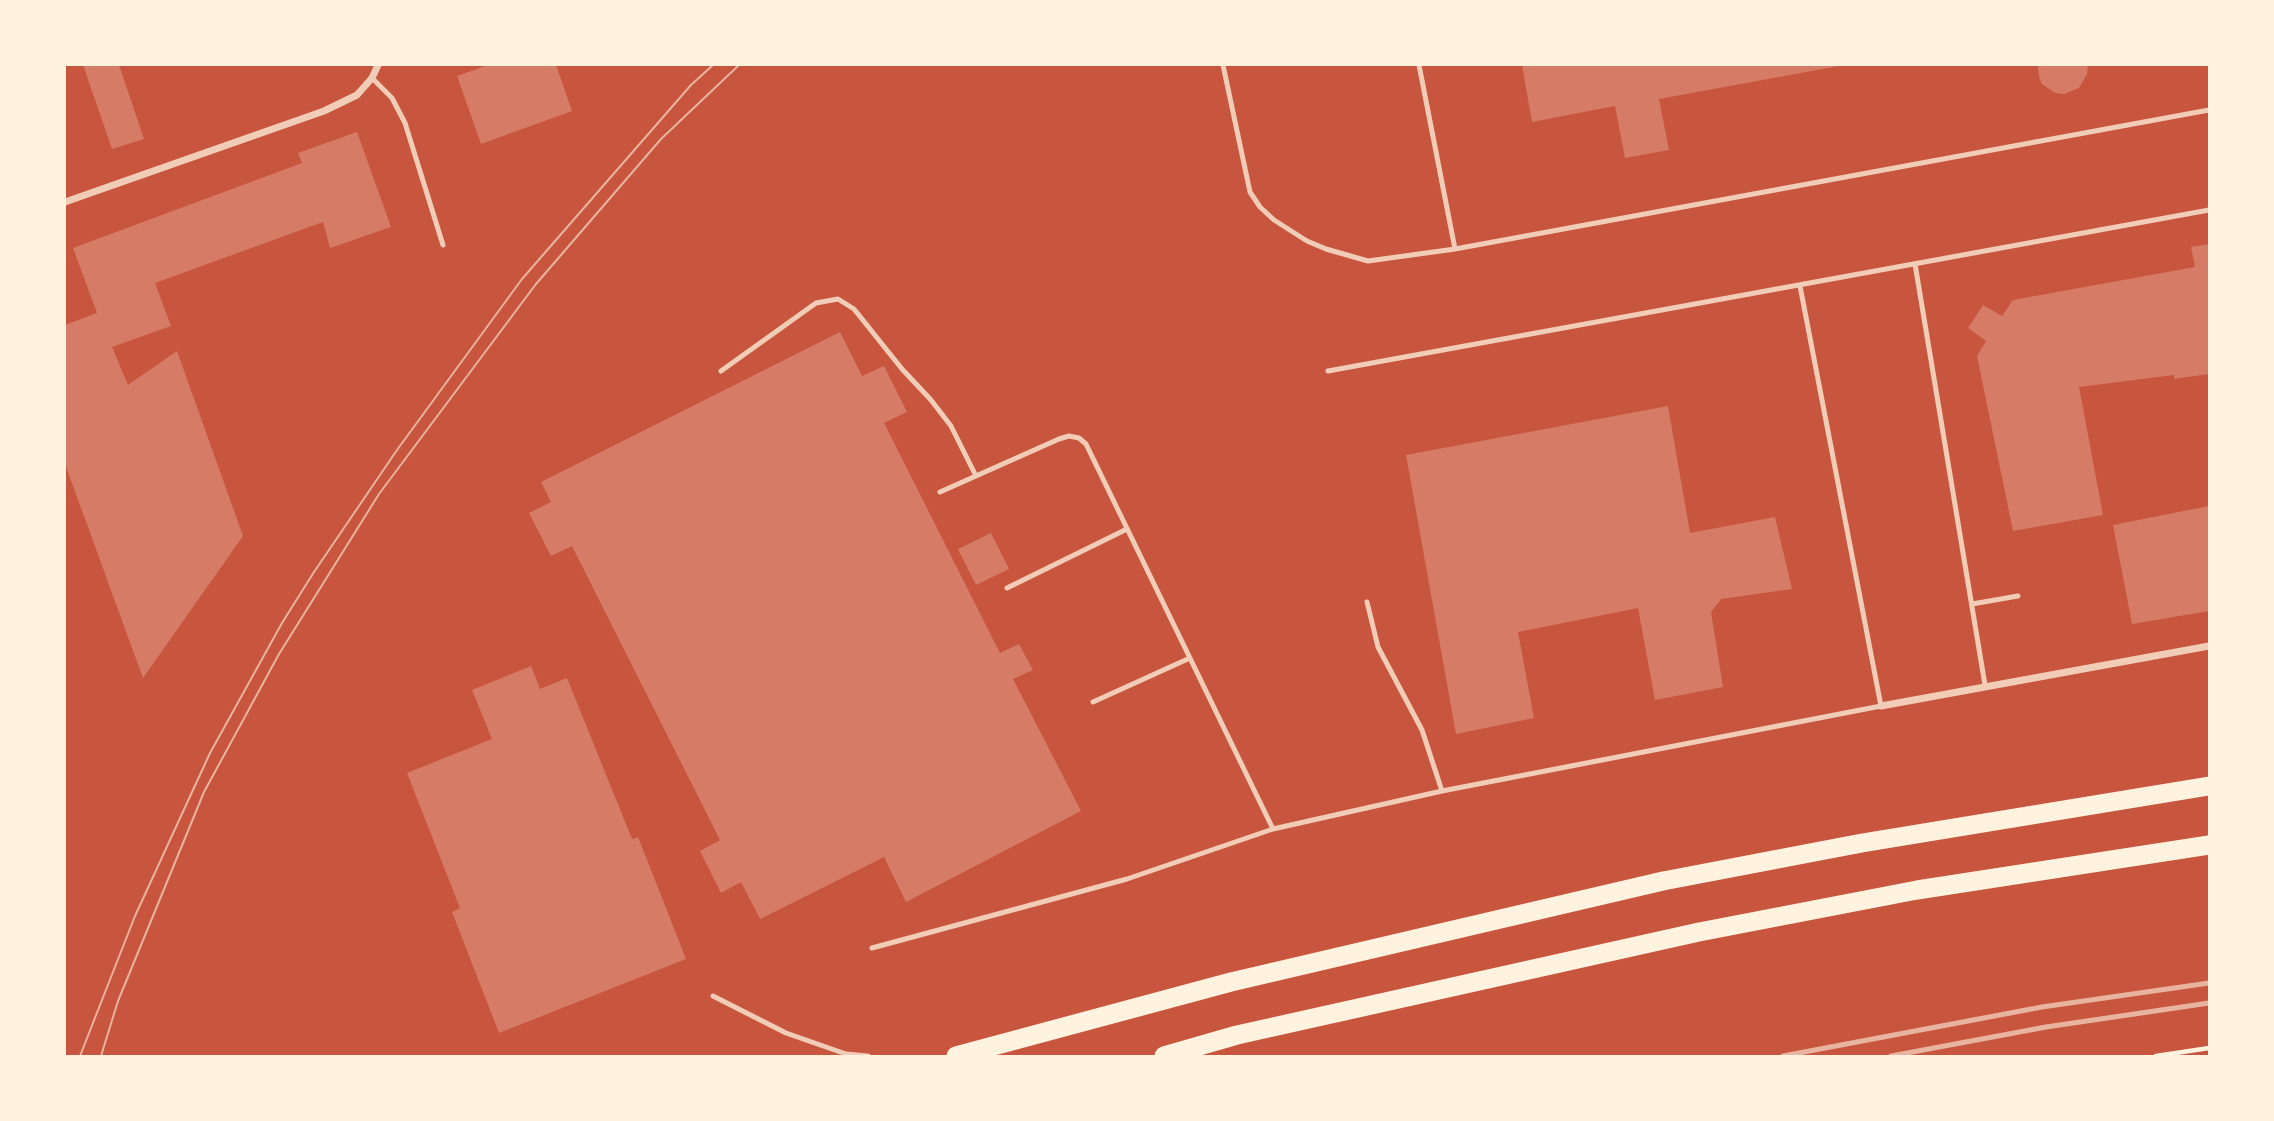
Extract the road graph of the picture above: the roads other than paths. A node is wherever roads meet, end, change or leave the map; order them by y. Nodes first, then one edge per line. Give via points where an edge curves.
1 (378, 65) edge
2 (1223, 65) edge
3 (1419, 65) edge
4 (372, 78) junction
5 (2209, 110) edge
6 (65, 202) edge
7 (2209, 210) edge
8 (443, 245) dead end
9 (1455, 248) junction
10 (1915, 264) junction
11 (1800, 286) junction
12 (721, 371) dead end
13 (1328, 371) dead end
14 (976, 476) junction
15 (940, 492) dead end
16 (1128, 529) junction
17 (1007, 588) dead end
18 (2018, 596) dead end
19 (1367, 602) dead end
20 (1972, 604) junction
21 (2209, 646) edge
22 (1190, 658) junction
23 (1985, 685) junction
24 (1093, 702) dead end
25 (1881, 706) junction
26 (2209, 786) edge
27 (1442, 791) junction
28 (1273, 829) junction
29 (2209, 845) edge
30 (872, 948) dead end
31 (713, 996) dead end
32 (868, 1056) edge
33 (956, 1056) edge
34 (1164, 1056) edge

1 - 4 street
2 - 9 lane via 1250,192 1274,220 1307,241 1368,261
3 - 9 lane
4 - 6 street via 357,95 324,111
4 - 8 lane via 392,98 405,123
5 - 9 lane
7 - 10 lane
10 - 11 lane
10 - 20 lane
11 - 13 lane
11 - 25 lane
12 - 14 lane via 816,303 838,299 854,309 931,400 951,426
14 - 15 lane
14 - 16 lane via 1059,439 1079,438
16 - 17 lane
16 - 22 lane
18 - 20 lane
19 - 27 lane via 1378,647 1422,730
20 - 23 lane
21 - 23 street
22 - 24 lane
22 - 28 lane
23 - 25 street
25 - 27 lane
26 - 33 highway via 1663,881 1231,982
27 - 28 lane
28 - 30 lane via 1127,879
29 - 34 highway via 1917,890 1699,932 1237,1035
31 - 32 lane via 786,1033 846,1054

